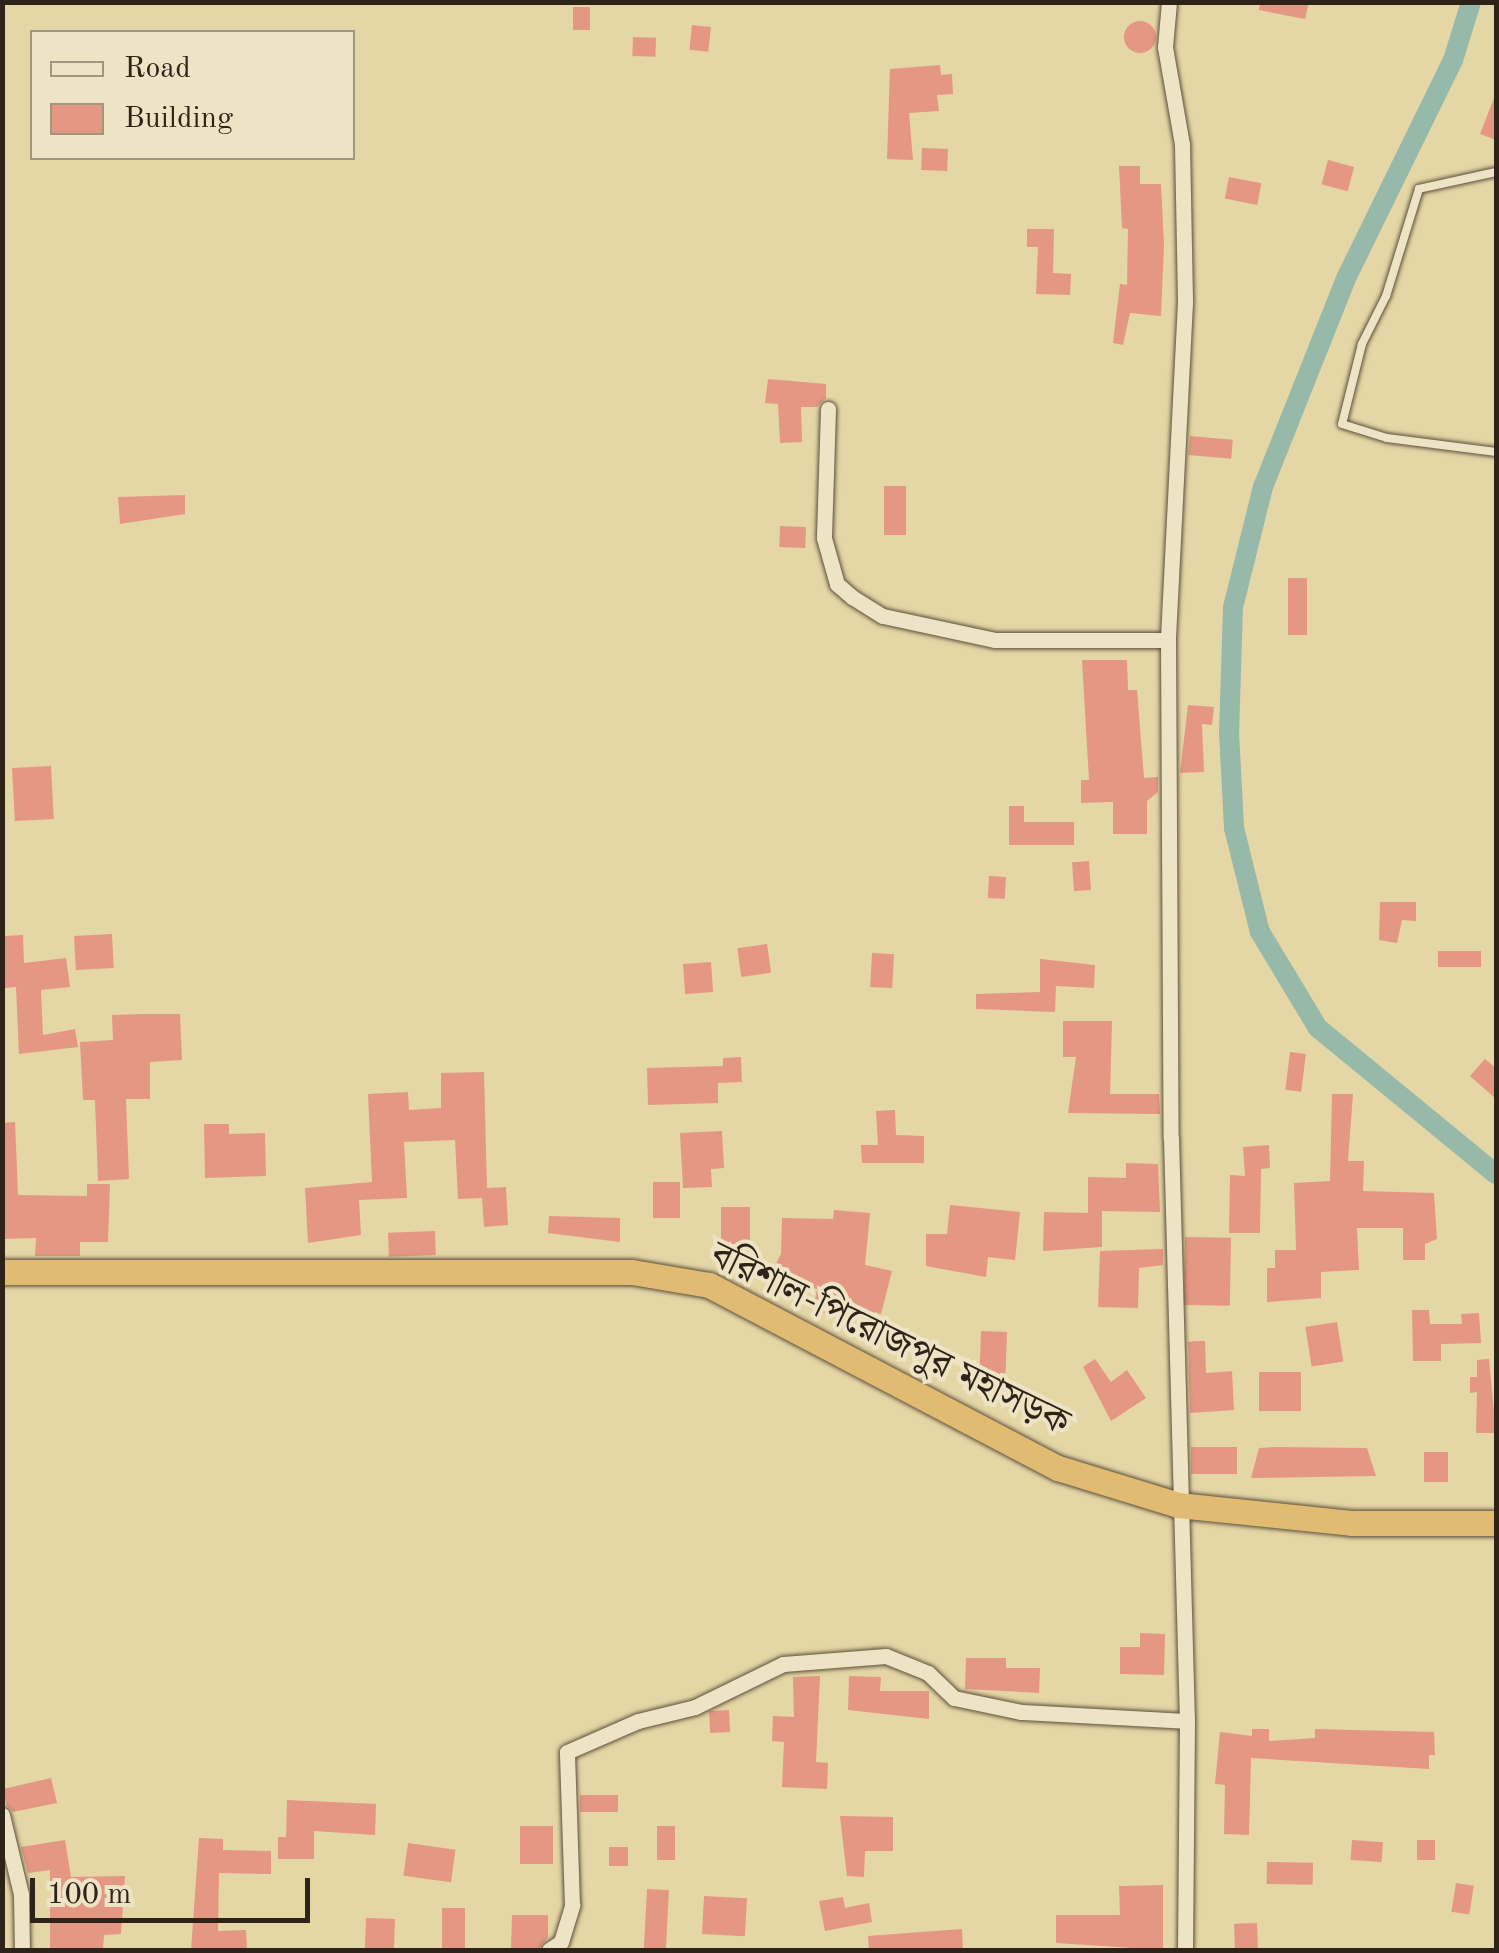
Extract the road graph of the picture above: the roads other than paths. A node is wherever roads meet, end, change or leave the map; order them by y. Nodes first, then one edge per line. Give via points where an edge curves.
1 (1169, 2) edge
2 (1496, 172) edge
3 (828, 409) dead end
4 (1496, 452) edge
5 (1168, 640) junction
6 (2, 1272) edge
7 (1178, 1505) junction
8 (1496, 1523) edge
9 (1187, 1721) junction
10 (2, 1815) edge
11 (22, 1950) edge
12 (548, 1950) edge
13 (1185, 1950) edge

1 - 5 street via 1165,46 1182,144 1185,302
2 - 4 lane via 1419,189 1386,296 1362,344 1342,424 1387,438
3 - 5 street via 824,538 837,584 852,597 883,616 995,640
5 - 7 street
6 - 7 highway, বরিশাল-পিরোজপুর মহাসড়ক via 554,1268 632,1272 709,1286 1058,1468
7 - 8 highway, বরিশাল-পিরোজপুর মহাসড়ক via 1351,1522
7 - 9 street
9 - 12 street via 1021,1712 954,1698 928,1673 886,1656 784,1664 695,1706 638,1720 567,1752 572,1905 562,1942
9 - 13 street
10 - 11 street via 21,1894

